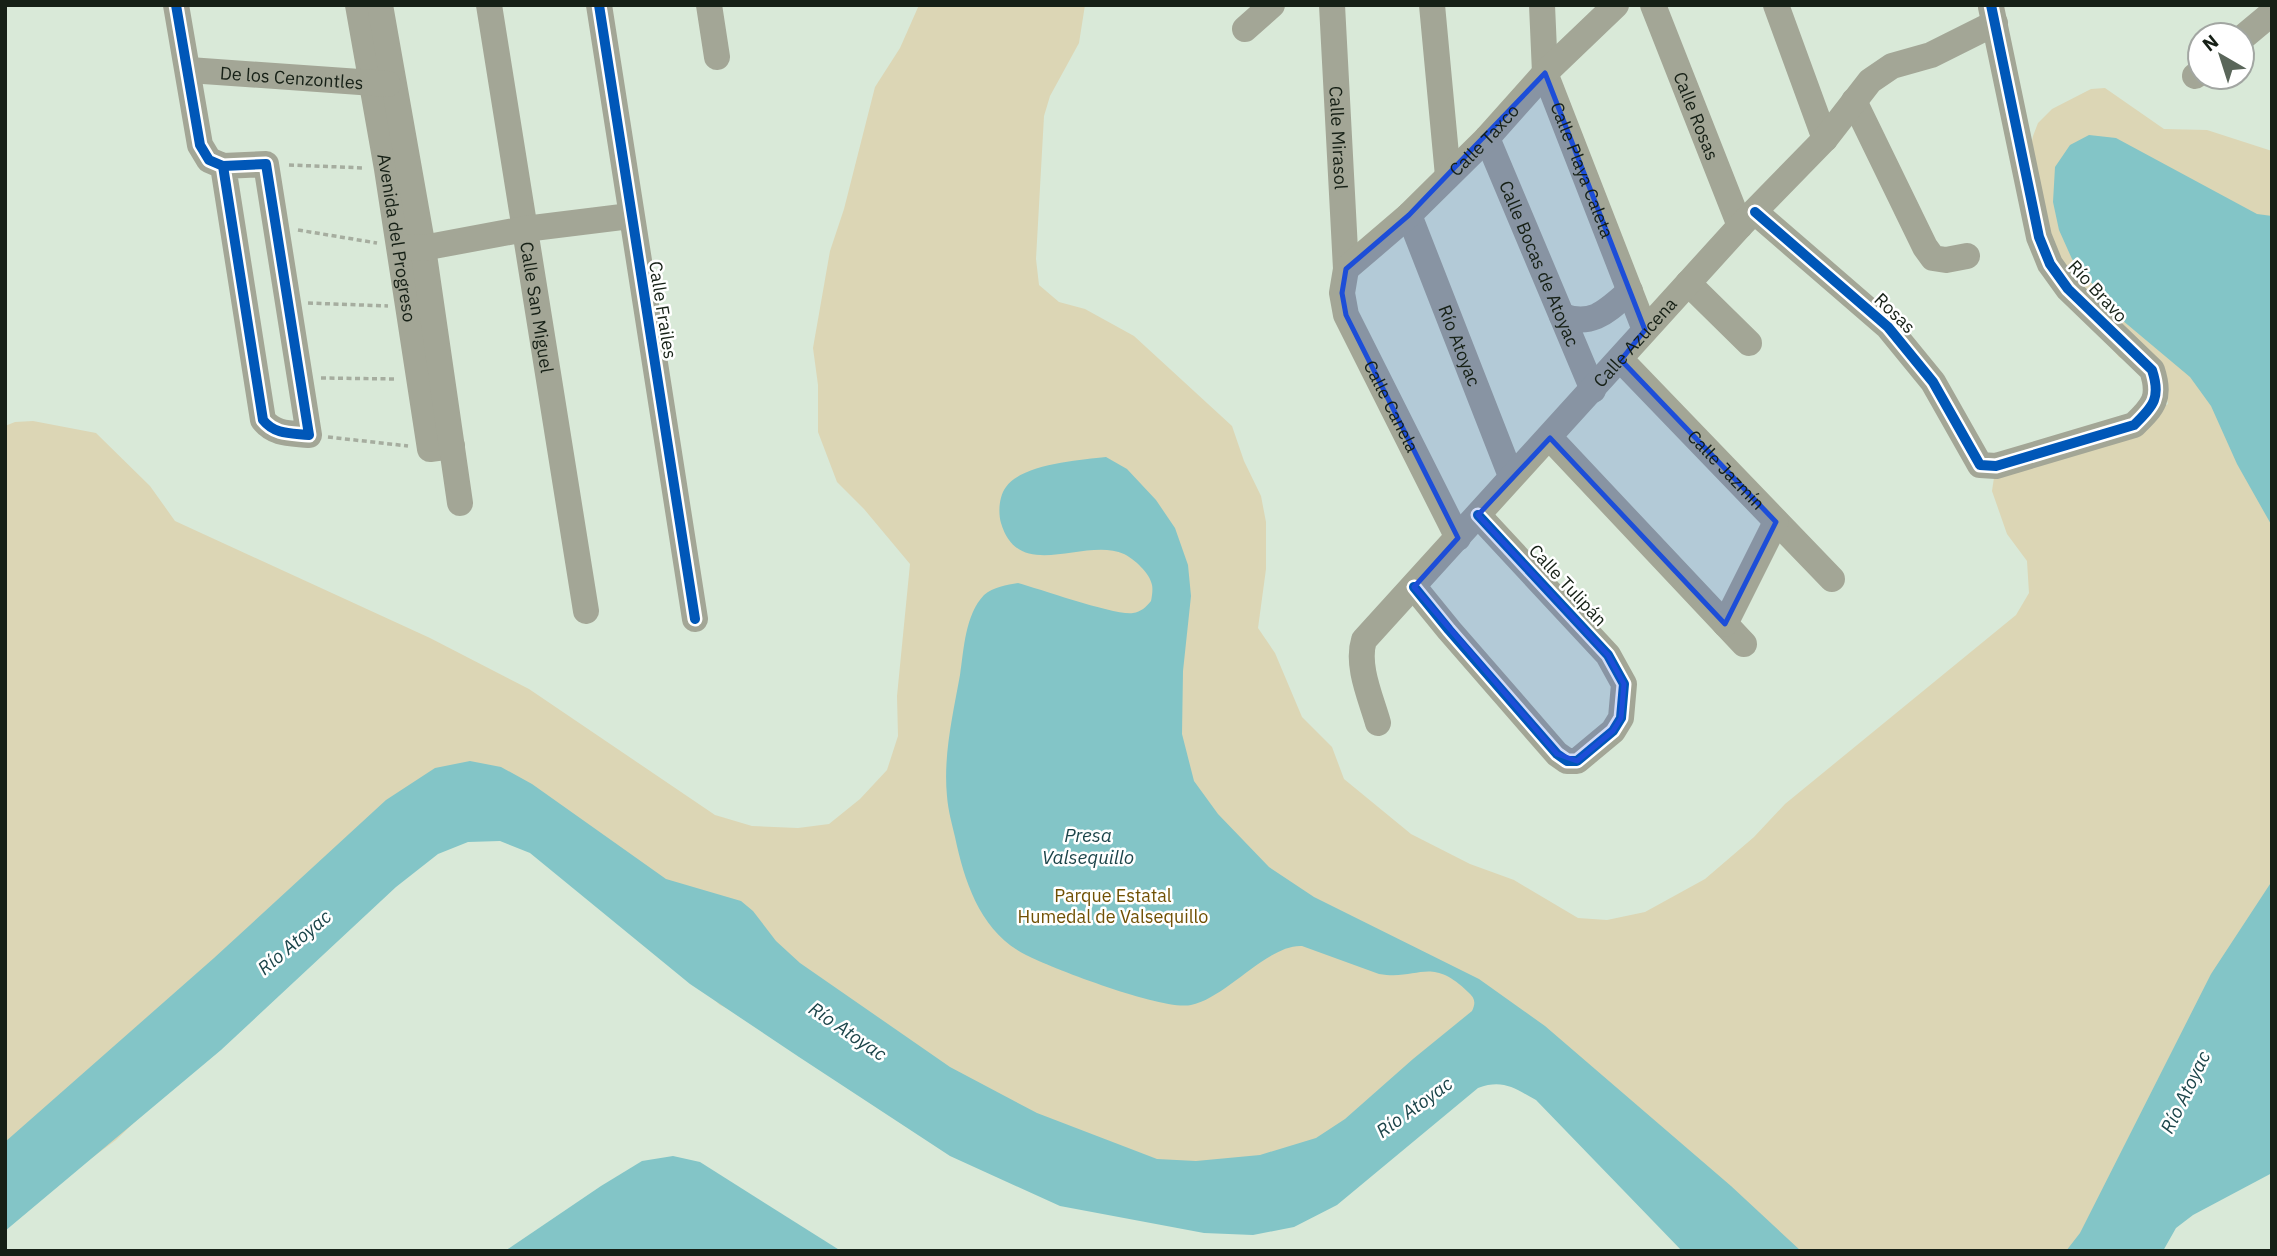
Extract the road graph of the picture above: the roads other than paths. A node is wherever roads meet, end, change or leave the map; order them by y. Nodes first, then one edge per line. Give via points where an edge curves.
1 (176, 5) edge
2 (358, 5) edge
3 (380, 5) edge
4 (489, 5) edge
5 (599, 5) edge
6 (709, 5) edge
7 (1272, 5) edge
8 (1332, 5) edge
9 (1432, 5) edge
10 (1542, 5) edge
11 (1616, 5) edge
12 (1653, 5) edge
13 (1776, 5) edge
14 (2272, 13) edge
15 (1993, 14) edge
16 (2256, 26) edge
17 (1245, 29) dead end
18 (717, 57) dead end
19 (189, 71) junction
20 (1545, 73) junction
21 (382, 84) junction
22 (1853, 101) junction
23 (1486, 138) junction
24 (1825, 139) junction
25 (223, 166) junction
26 (1448, 176) junction
27 (1409, 215) junction
28 (630, 216) junction
29 (1747, 219) junction
30 (526, 229) junction
31 (411, 247) junction
32 (1967, 256) dead end
33 (1346, 269) junction
34 (1688, 283) junction
35 (1630, 291) junction
36 (1562, 316) junction
37 (1645, 330) junction
38 (1749, 343) dead end
39 (1621, 360) junction
40 (1593, 390) junction
41 (1550, 438) junction
42 (441, 447) junction
43 (1980, 465) joint
44 (1511, 476) junction
45 (460, 503) dead end
46 (1478, 515) junction
47 (1776, 522) junction
48 (1458, 538) junction
49 (1832, 579) dead end
50 (1414, 587) junction
51 (586, 611) dead end
52 (695, 619) dead end
53 (1725, 624) junction
54 (1744, 644) dead end
55 (1378, 723) dead end

1 - 19 street
2 - 21 street, Avenida del Progreso
3 - 21 street, Avenida del Progreso
4 - 30 street, Calle San Miguel
5 - 28 street, Calle Frailes
6 - 18 street
7 - 17 street
8 - 33 street, Calle Mirasol
9 - 26 street
10 - 20 street, Calle Playa Caleta
11 - 20 street, Calle Taxco
12 - 29 street, Calle Rosas
13 - 24 street
14 - 16 street
15 - 22 street, Calle Azucena via 1931,55 1881,72
15 - 43 street, Río Bravo via 2039,237 2050,264 2068,289 2152,370 2156,400 2134,425 1996,466
19 - 21 street, De los Cenzontles
19 - 25 street via 200,145 209,160
20 - 23 street, Calle Taxco
20 - 35 street, Calle Playa Caleta
21 - 31 street, Avenida del Progreso
21 - 31 street, Avenida del Progreso via 387,169
22 - 24 street, Calle Azucena
22 - 32 street via 1933,258
23 - 26 street, Calle Taxco
23 - 36 street, Calle Bocas de Atoyac
24 - 29 street, Calle Azucena
25 - 25 street via 265,164 309,435 278,432 263,420
26 - 27 street, Calle Taxco
27 - 33 street, Calle Taxco
27 - 44 street, Río Atoyac
28 - 30 street
28 - 52 street, Calle Frailes
29 - 34 street, Calle Azucena
29 - 43 street, Rosas via 1888,327 1933,382
30 - 31 street
30 - 51 street, Calle San Miguel
31 - 42 street, Avenida del Progreso
31 - 42 street, Avenida del Progreso via 407,306 418,379
33 - 48 street, Calle Canela via 1342,293 1346,315
34 - 37 street, Calle Azucena
34 - 38 street
35 - 36 street via 1590,320
35 - 37 street, Calle Playa Caleta
36 - 40 street, Calle Bocas de Atoyac
37 - 39 street, Calle Azucena
39 - 40 street, Calle Azucena
39 - 47 street, Calle Jazmín
40 - 41 street, Calle Azucena
41 - 44 street, Calle Azucena
41 - 53 street
42 - 45 street, Avenida del Progreso
44 - 46 street, Calle Azucena
46 - 48 street, Calle Azucena
46 - 50 street, Calle Tulipán via 1608,655 1625,684 1621,718 1613,731 1577,761 1557,754
47 - 49 street, Calle Jazmín
47 - 53 street
48 - 50 street, Calle Azucena
50 - 55 street, Calle Azucena via 1364,640 1361,650
53 - 54 street

